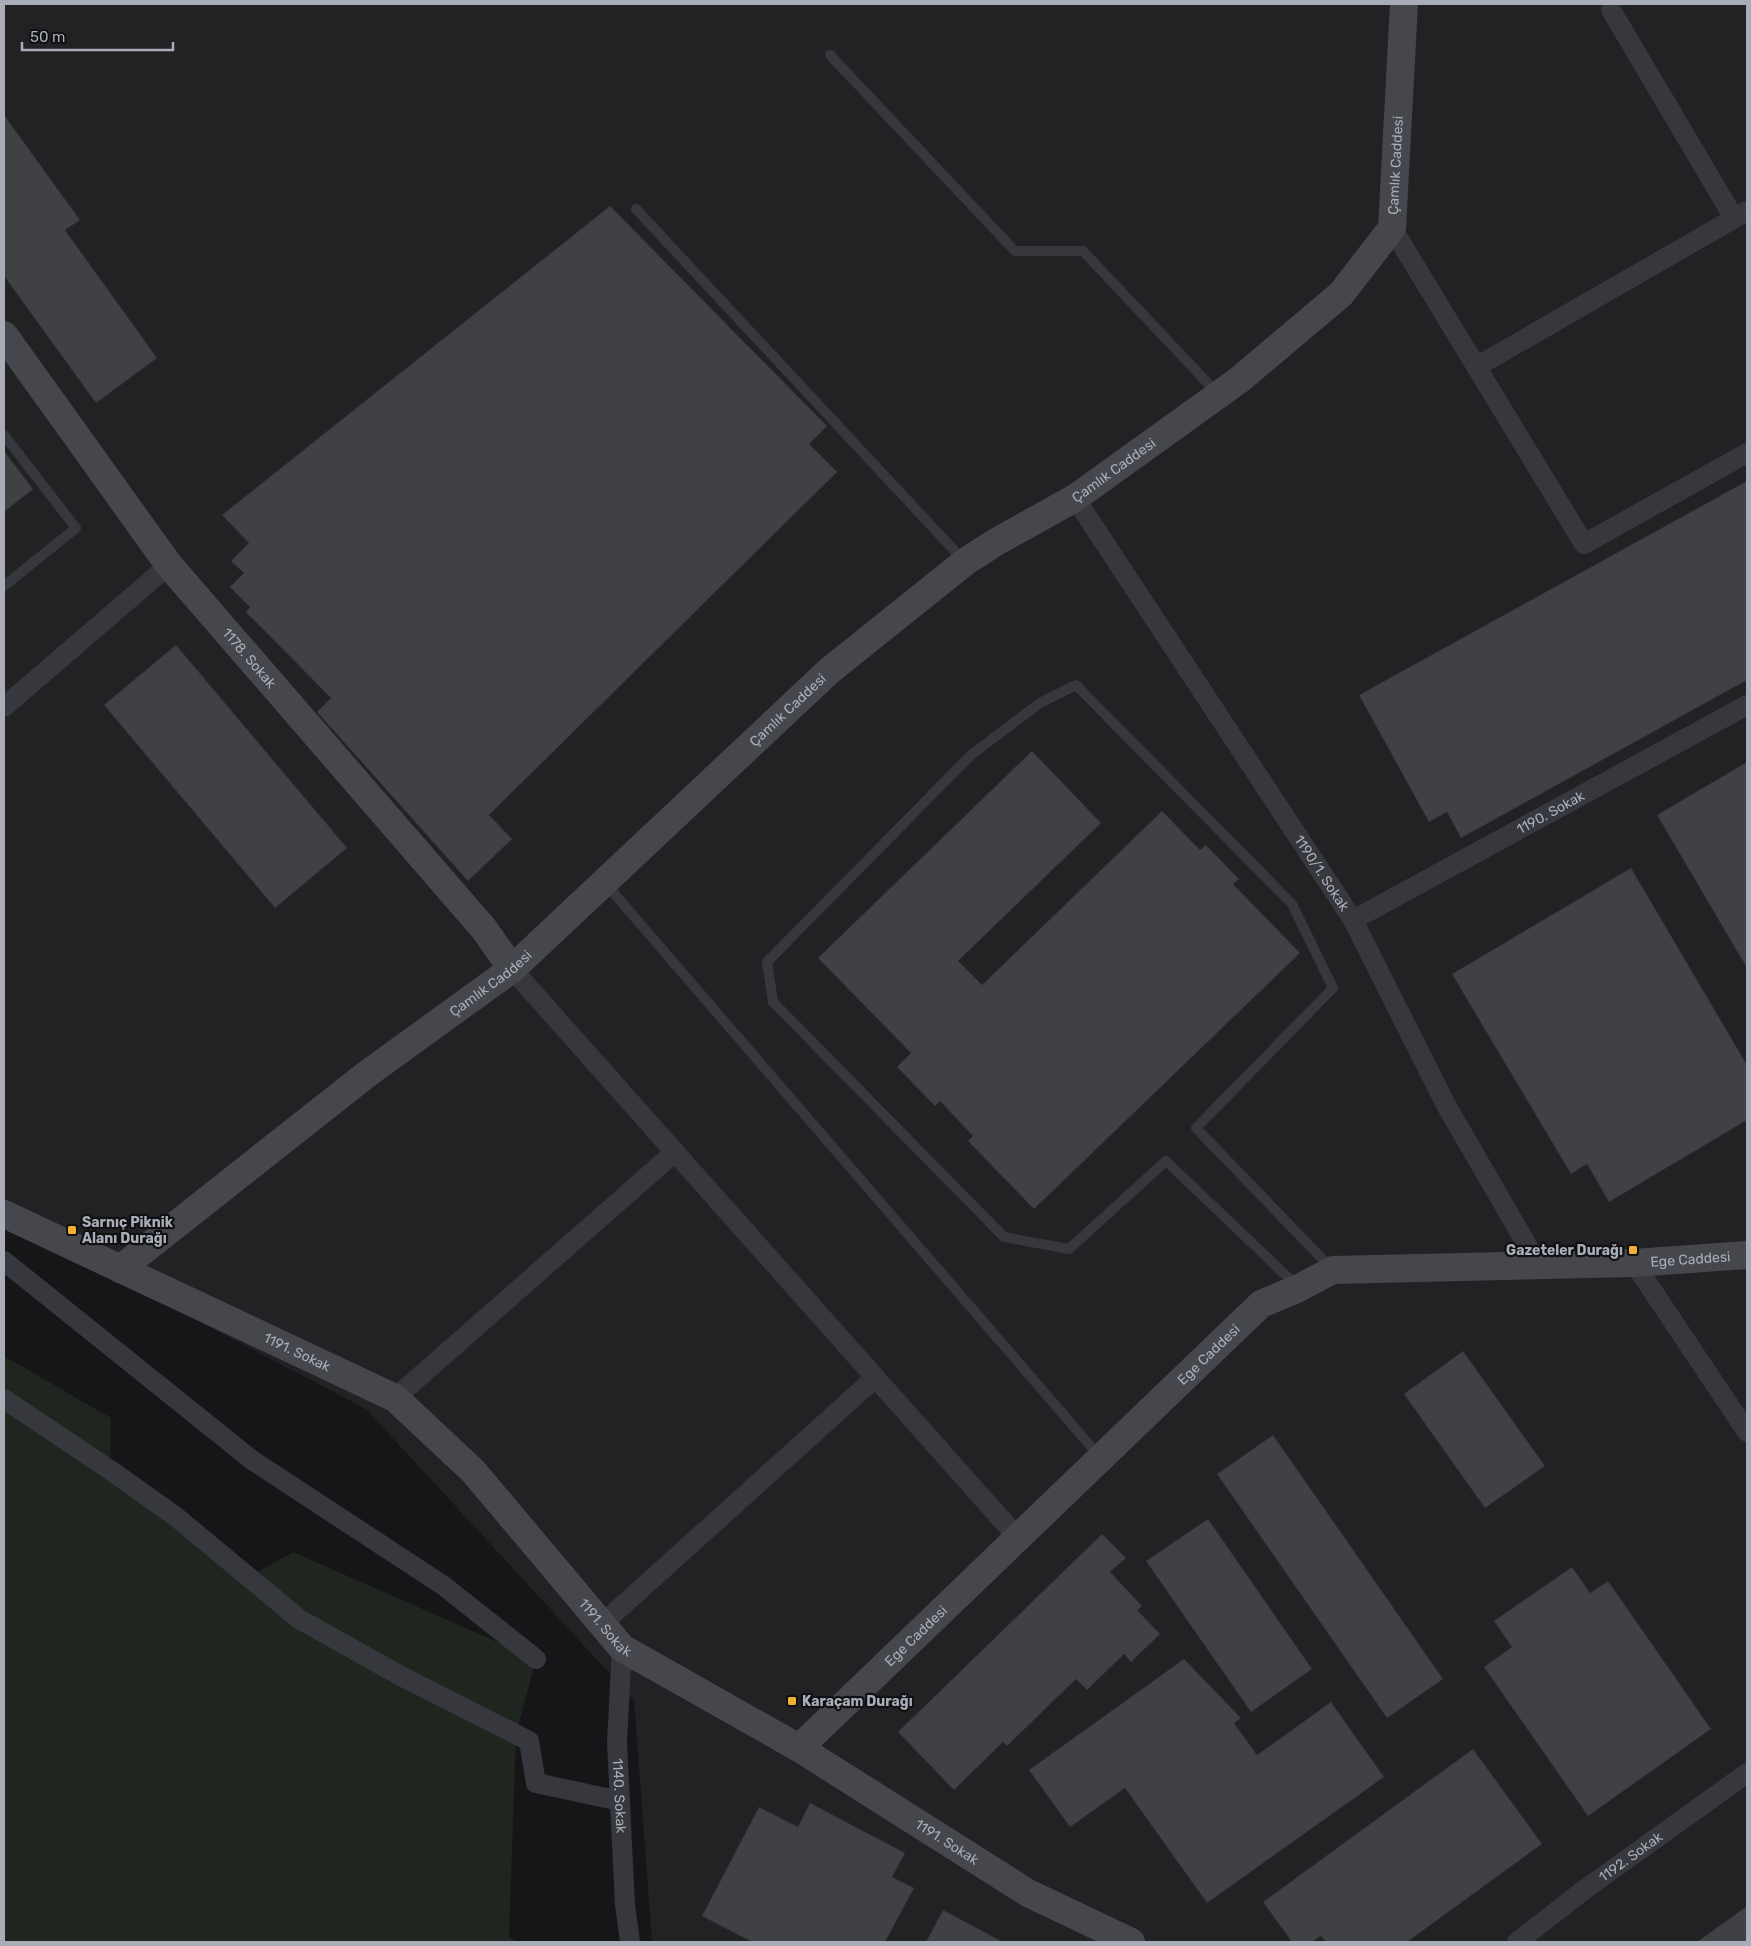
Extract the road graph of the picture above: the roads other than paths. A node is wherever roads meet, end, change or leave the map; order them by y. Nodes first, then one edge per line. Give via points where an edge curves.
1 (1404, 4) edge
2 (1611, 10) dead end
3 (830, 55) dead end
4 (636, 210) dead end
5 (1741, 215) edge
6 (1392, 228) junction
7 (4, 336) edge
8 (1476, 367) junction
9 (1219, 394) junction
10 (4, 435) edge
11 (1747, 453) edge
12 (1075, 498) junction
13 (966, 562) junction
14 (169, 565) junction
15 (4, 586) edge
16 (1747, 705) edge
17 (4, 707) edge
18 (604, 882) junction
19 (1353, 920) junction
20 (512, 969) junction
21 (675, 1152) junction
22 (4, 1214) edge
23 (1747, 1255) edge
24 (4, 1261) edge
25 (1634, 1262) junction
26 (1538, 1264) junction
27 (120, 1268) junction
28 (1333, 1270) junction
29 (1298, 1288) junction
30 (876, 1378) junction
31 (395, 1398) junction
32 (4, 1399) edge
33 (1747, 1432) edge
34 (1101, 1458) junction
35 (1018, 1538) junction
36 (602, 1624) junction
37 (622, 1648) junction
38 (536, 1659) dead end
39 (799, 1748) junction
40 (1747, 1773) edge
41 (620, 1801) junction
42 (630, 1942) edge
43 (1131, 1942) edge
44 (1516, 1942) edge

1 - 6 street, Çamlık Caddesi
2 - 5 street
3 - 9 lane via 1015,252 1083,251
4 - 13 lane
5 - 8 street
6 - 8 street
6 - 9 street, Çamlık Caddesi via 1341,294
7 - 14 street, 1178. Sokak
8 - 11 street via 1584,544
9 - 12 street, Çamlık Caddesi
10 - 15 lane via 76,528
12 - 13 street, Çamlık Caddesi
12 - 19 street, 1190/1. Sokak
13 - 18 street, Çamlık Caddesi via 829,671
14 - 17 street
14 - 20 street, 1178. Sokak via 484,929
16 - 19 street, 1190. Sokak
18 - 20 street, Çamlık Caddesi
18 - 34 lane
19 - 26 street, 1190/1. Sokak via 1446,1105
20 - 21 street
20 - 27 street, Çamlık Caddesi via 367,1074
21 - 30 street
21 - 31 street
22 - 27 street
23 - 25 street, Ege Caddesi
24 - 38 street via 252,1460 444,1586
25 - 26 street, Ege Caddesi
25 - 33 street
26 - 28 street, Ege Caddesi
27 - 31 street, 1191. Sokak
28 - 29 street, Ege Caddesi
28 - 29 lane via 1196,1128 1333,988 1292,904 1076,685 1040,703 971,755 767,962 773,1002 1004,1237 1069,1249 1166,1161
29 - 34 street, Ege Caddesi via 1261,1304
30 - 35 street
30 - 36 street
31 - 36 street, 1191. Sokak via 472,1471
32 - 41 street via 175,1516 299,1619 400,1676 529,1741 536,1783
34 - 35 street, Ege Caddesi
35 - 39 street, Ege Caddesi
36 - 37 street, 1191. Sokak
37 - 39 street, 1191. Sokak
37 - 41 street, 1140. Sokak via 617,1742
39 - 43 street, 1191. Sokak via 1028,1893
40 - 44 street, 1192. Sokak
41 - 42 street, 1140. Sokak

